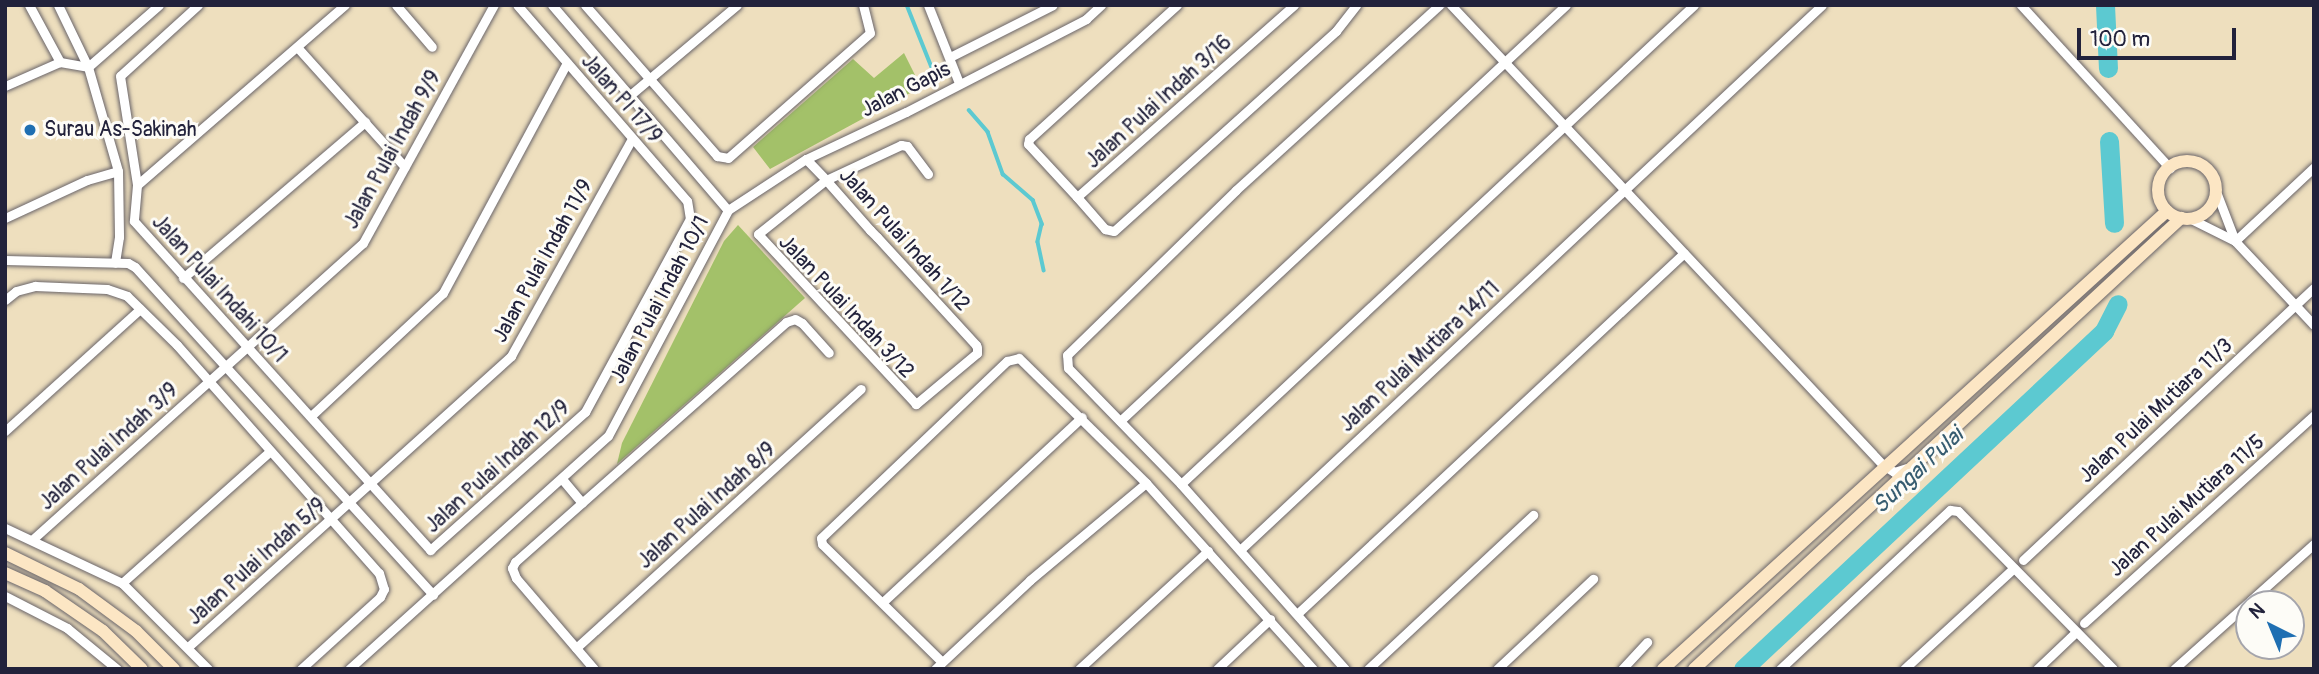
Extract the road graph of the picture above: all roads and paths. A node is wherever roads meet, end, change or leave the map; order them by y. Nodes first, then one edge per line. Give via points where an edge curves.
1 (29, 5) edge
2 (58, 5) edge
3 (159, 5) edge
4 (198, 5) edge
5 (345, 5) edge
6 (396, 5) edge
7 (494, 5) edge
8 (517, 5) edge
9 (552, 5) edge
10 (585, 5) edge
11 (737, 5) edge
12 (863, 5) edge
13 (928, 5) edge
14 (1052, 5) edge
15 (1101, 5) edge
16 (1177, 5) edge
17 (1294, 5) edge
18 (1356, 5) edge
19 (1439, 5) edge
20 (1451, 5) edge
21 (1566, 5) edge
22 (1694, 5) edge
23 (1822, 5) edge
24 (2021, 5) edge
25 (298, 47) junction
26 (432, 47) dead end
27 (950, 57) junction
28 (60, 62) junction
29 (567, 63) junction
30 (1505, 63) junction
31 (88, 68) junction
32 (650, 79) junction
33 (959, 83) junction
34 (5, 86) edge
35 (629, 96) junction
36 (365, 122) junction
37 (1564, 126) junction
38 (632, 139) junction
39 (806, 159) junction
40 (405, 167) junction
41 (2314, 167) edge
42 (2170, 168) junction
43 (118, 171) junction
44 (928, 174) dead end
45 (826, 180) junction
46 (137, 185) junction
47 (1625, 190) junction
48 (2217, 194) junction
49 (1078, 196) junction
50 (728, 211) junction
51 (2168, 211) junction
52 (5, 218) edge
53 (2185, 218) junction
54 (690, 219) joint
55 (2235, 241) junction
56 (1684, 254) junction
57 (5, 260) edge
58 (115, 263) junction
59 (183, 278) junction
60 (2314, 288) edge
61 (5, 300) edge
62 (2295, 306) junction
63 (140, 309) junction
64 (2314, 325) edge
65 (249, 347) junction
66 (829, 353) dead end
67 (227, 366) junction
68 (209, 380) junction
69 (861, 389) dead end
70 (916, 404) joint
71 (2314, 415) edge
72 (311, 416) junction
73 (1082, 417) junction
74 (1120, 421) junction
75 (5, 431) edge
76 (270, 451) junction
77 (1929, 454) junction
78 (1883, 465) junction
79 (562, 478) junction
80 (1146, 483) junction
81 (1181, 484) junction
82 (370, 485) junction
83 (582, 503) junction
84 (349, 504) junction
85 (1533, 515) dead end
86 (331, 520) junction
87 (5, 528) edge
88 (33, 539) junction
89 (2314, 544) edge
90 (1240, 550) junction
91 (1208, 551) junction
92 (5, 553) edge
93 (2023, 560) dead end
94 (2014, 568) junction
95 (5, 573) edge
96 (1593, 579) dead end
97 (122, 583) junction
98 (433, 595) junction
99 (5, 596) edge
100 (884, 601) junction
101 (1297, 614) junction
102 (1270, 619) junction
103 (2084, 623) dead end
104 (2076, 632) junction
105 (1647, 642) dead end
106 (188, 647) junction
107 (576, 648) junction
108 (939, 665) edge
109 (117, 669) edge
110 (142, 669) edge
111 (174, 669) edge
112 (208, 669) edge
113 (301, 669) edge
114 (349, 669) edge
115 (594, 669) edge
116 (1079, 669) edge
117 (1217, 669) edge
118 (1313, 669) edge
119 (1345, 669) edge
120 (1368, 669) edge
121 (1497, 669) edge
122 (1622, 669) edge
123 (1663, 669) edge
124 (1694, 669) edge
125 (1780, 669) edge
126 (1904, 669) edge
127 (2037, 669) edge
128 (2113, 669) edge
129 (2174, 669) edge

1 - 28 street
2 - 31 street
3 - 31 street
4 - 46 street, Jalan Pulai Indahi 10/1 via 126,69 119,83
5 - 25 street
6 - 26 street
7 - 40 street, Jalan Pulai Indah 9/9
8 - 29 street, Jalan PI 17/9
9 - 35 street, Jalan Pulai Indah 10/1
10 - 32 street
11 - 32 street
12 - 32 street via 870,33 734,155 717,156
13 - 27 street
14 - 27 street
15 - 33 street, Jalan Gapis via 1086,19
16 - 49 street via 1032,135 1028,144
17 - 49 street, Jalan Pulai Indah 3/16
18 - 49 street via 1336,31 1114,231 1105,229
19 - 74 street via 1071,346 1068,368
20 - 30 street
21 - 30 street
22 - 37 street
23 - 47 street, Jalan Pulai Mutiara 14/11
24 - 42 street
25 - 36 street
25 - 46 street
27 - 33 street
28 - 31 street
28 - 34 street
29 - 38 street, Jalan PI 17/9
29 - 72 street via 443,293
30 - 37 street
30 - 74 street
31 - 43 street
32 - 35 street
33 - 39 street, Jalan Gapis
35 - 50 street, Jalan Pulai Indah 10/1
36 - 40 street
36 - 59 street
37 - 47 street
37 - 81 street
38 - 54 street, Jalan PI 17/9 via 687,201
38 - 82 street, Jalan Pulai Indah 11/9 via 511,356
39 - 45 street, Jalan Pulai Indah 1/12
39 - 50 street, Jalan Gapis
40 - 65 street, Jalan Pulai Indah 9/9 via 363,243
41 - 55 street
42 - 48 street via 2197,162 2211,174
42 - 51 street via 2158,191
43 - 52 street via 87,180
43 - 58 street
44 - 45 street via 902,145
45 - 70 street, Jalan Pulai Indah 1/12 via 976,345 977,353
45 - 70 street, Jalan Pulai Indah 3/12 via 761,229 760,239
46 - 59 street, Jalan Pulai Indahi 10/1 via 138,229
47 - 56 street
47 - 90 street, Jalan Pulai Mutiara 14/11
48 - 53 street via 2205,212
48 - 55 street
50 - 79 street, Jalan Pulai Indah 10/1 via 608,436
51 - 53 street
51 - 78 street
53 - 55 street
53 - 77 street
54 - 82 street, Jalan Pulai Indah 12/9 via 585,412 437,548 430,550 422,544
55 - 62 street
56 - 78 street
56 - 101 street
57 - 58 street
58 - 67 street via 135,267
59 - 65 street, Jalan Pulai Indahi 10/1
60 - 62 street, Jalan Pulai Mutiara 11/3
61 - 63 street via 16,291 35,286 107,289 127,296
62 - 64 street
62 - 93 street, Jalan Pulai Mutiara 11/3
63 - 68 street
63 - 75 street
65 - 67 street, Jalan Pulai Indah 9/9
65 - 72 street, Jalan Pulai Indahi 10/1
66 - 83 street via 802,323 795,319 786,322
67 - 68 street, Jalan Pulai Indah 9/9
67 - 84 street
68 - 76 street
68 - 88 street, Jalan Pulai Indah 3/9
69 - 107 street, Jalan Pulai Indah 8/9
71 - 103 street, Jalan Pulai Mutiara 11/5
72 - 82 street, Jalan Pulai Indahi 10/1
73 - 80 street
73 - 100 street
73 - 100 street via 1025,361 1007,361 821,538 822,544
74 - 81 street
76 - 86 street
76 - 97 street
77 - 78 street via 1900,472
77 - 124 street
78 - 123 street
79 - 83 street
79 - 98 street, Jalan Pulai Indah 10/1
80 - 91 street
80 - 108 street via 1030,580
81 - 90 street
82 - 84 street, Jalan Pulai Indah 11/9
83 - 107 street via 512,568
84 - 86 street, Jalan Pulai Indah 5/9
84 - 98 street
85 - 120 street
86 - 106 street, Jalan Pulai Indah 5/9
86 - 113 street via 379,573 384,589
87 - 88 street
88 - 97 street
89 - 129 street
90 - 101 street
91 - 102 street
91 - 116 street
92 - 111 street via 79,589 136,631
94 - 104 street
94 - 125 street via 1958,512 1950,510
94 - 126 street
95 - 110 street via 46,591 103,631
96 - 121 street
97 - 106 street
98 - 114 street, Jalan Pulai Indah 10/1
99 - 109 street via 67,628
100 - 108 street
101 - 119 street
102 - 117 street
102 - 118 street
104 - 127 street
104 - 128 street
105 - 122 street
106 - 112 street
107 - 115 street

